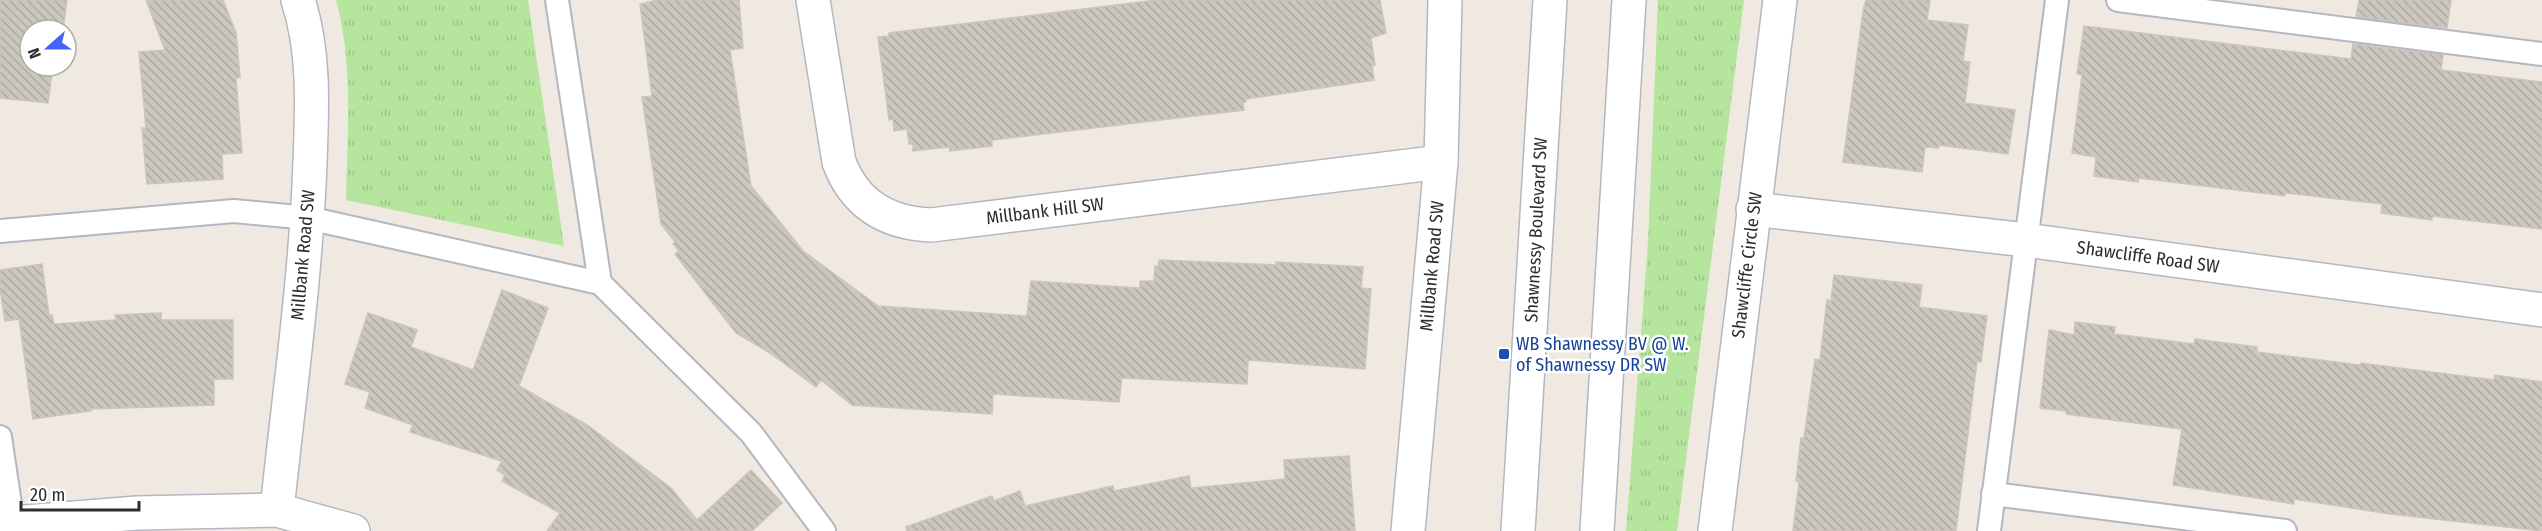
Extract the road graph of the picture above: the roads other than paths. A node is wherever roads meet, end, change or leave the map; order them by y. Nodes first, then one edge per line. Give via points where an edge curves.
1 (298, 0) edge
2 (557, 0) edge
3 (813, 0) edge
4 (1445, 0) edge
5 (1550, 0) edge
6 (1629, 0) edge
7 (1780, 0) edge
8 (2057, 0) edge
9 (2118, 0) edge
10 (2542, 54) edge
11 (1441, 162) junction
12 (1754, 209) junction
13 (308, 218) junction
14 (0, 231) edge
15 (2026, 240) junction
16 (600, 283) junction
17 (2542, 310) edge
18 (0, 437) edge
19 (1993, 494) junction
20 (277, 510) junction
21 (9, 526) edge
22 (353, 531) edge
23 (824, 531) edge
24 (1408, 531) edge
25 (1518, 531) edge
26 (1597, 531) edge
27 (1715, 531) edge
28 (1989, 531) edge
29 (2285, 531) edge

1 - 13 street, Millbank Road SW via 312,86
2 - 16 lane
3 - 11 street, Millbank Hill SW via 844,176 875,209 910,224 931,225
4 - 11 street, Millbank Road SW
5 - 25 street, Shawnessy Boulevard SW
6 - 26 street
7 - 12 street, Shawcliffe Circle SW
8 - 15 lane
9 - 10 lane
11 - 24 street, Millbank Road SW
12 - 15 street, Shawcliffe Road SW
12 - 27 street, Shawcliffe Circle SW
13 - 14 lane via 234,211
13 - 16 lane
13 - 20 street, Millbank Road SW
15 - 17 street, Shawcliffe Road SW
15 - 19 lane
16 - 23 lane via 751,433
18 - 21 lane
19 - 28 lane
19 - 29 lane
20 - 21 street via 137,513
20 - 22 street

